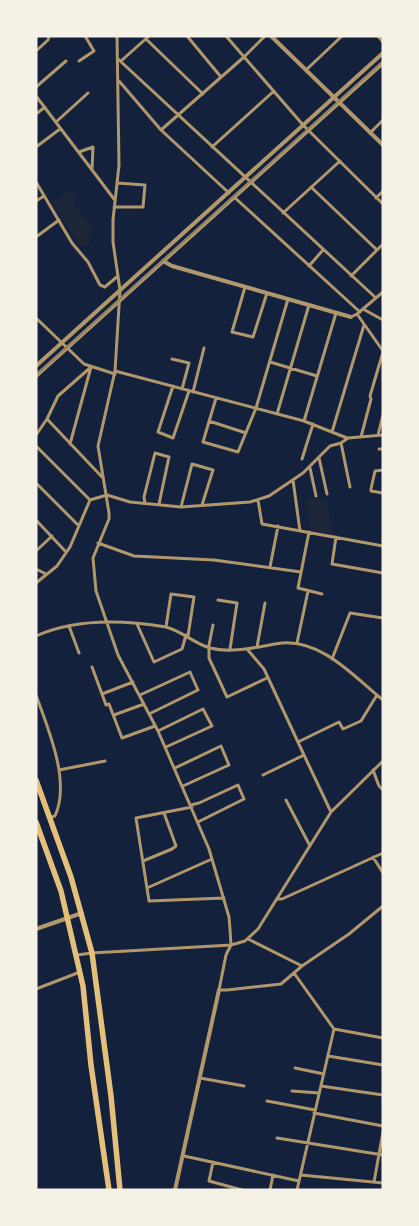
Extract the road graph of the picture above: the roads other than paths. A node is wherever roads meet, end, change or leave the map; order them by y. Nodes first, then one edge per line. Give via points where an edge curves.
1 (49, 36) edge
2 (85, 36) edge
3 (117, 36) edge
4 (187, 36) edge
5 (226, 36) edge
6 (265, 36) edge
7 (271, 36) edge
8 (378, 36) edge
9 (339, 37) edge
10 (147, 38) edge
11 (383, 42) edge
12 (36, 51) edge
13 (383, 53) edge
14 (244, 57) junction
15 (119, 60) junction
16 (66, 61) dead end
17 (79, 61) dead end
18 (383, 63) edge
19 (305, 70) junction
20 (222, 77) junction
21 (119, 81) junction
22 (36, 87) edge
23 (274, 91) junction
24 (88, 93) dead end
25 (203, 94) junction
26 (36, 96) edge
27 (334, 97) junction
28 (339, 102) junction
29 (45, 107) junction
30 (36, 114) edge
31 (178, 115) junction
32 (383, 120) edge
33 (56, 122) junction
34 (303, 125) junction
35 (60, 129) junction
36 (161, 130) junction
37 (308, 130) junction
38 (370, 133) junction
39 (383, 145) edge
40 (212, 146) junction
41 (36, 147) edge
42 (78, 152) junction
43 (340, 162) junction
44 (92, 171) junction
45 (245, 178) junction
46 (36, 182) edge
47 (117, 183) junction
48 (250, 183) junction
49 (312, 187) junction
50 (383, 191) edge
51 (229, 193) junction
52 (44, 196) junction
53 (234, 197) junction
54 (376, 198) junction
55 (115, 199) junction
56 (36, 201) edge
57 (383, 204) edge
58 (114, 207) junction
59 (283, 213) junction
60 (59, 220) junction
61 (36, 237) edge
62 (383, 244) edge
63 (323, 250) junction
64 (377, 250) junction
65 (163, 261) junction
66 (308, 266) junction
67 (118, 276) junction
68 (351, 276) junction
69 (245, 287) junction
70 (120, 290) junction
71 (383, 292) edge
72 (267, 293) junction
73 (376, 298) junction
74 (288, 299) junction
75 (120, 301) junction
76 (309, 305) junction
77 (360, 312) junction
78 (336, 313) junction
79 (351, 317) joint
80 (383, 320) edge
81 (37, 321) edge
82 (364, 325) junction
83 (62, 342) junction
84 (68, 348) junction
85 (204, 348) dead end
86 (383, 352) edge
87 (172, 358) dead end
88 (270, 362) junction
89 (36, 366) edge
90 (91, 367) junction
91 (291, 368) junction
92 (115, 372) junction
93 (36, 376) edge
94 (317, 376) junction
95 (173, 386) junction
96 (182, 389) junction
97 (191, 391) junction
98 (216, 398) junction
99 (256, 408) junction
100 (277, 414) junction
101 (383, 415) edge
102 (47, 419) junction
103 (209, 421) junction
104 (304, 421) junction
105 (313, 424) junction
106 (332, 432) junction
107 (246, 433) junction
108 (36, 435) edge
109 (378, 435) junction
110 (383, 435) edge
111 (361, 437) junction
112 (348, 438) junction
113 (341, 443) junction
114 (70, 444) junction
115 (36, 446) edge
116 (319, 458) junction
117 (302, 460) dead end
118 (310, 467) junction
119 (383, 470) edge
120 (103, 477) junction
121 (293, 480) junction
122 (36, 483) edge
123 (350, 487) dead end
124 (383, 493) edge
125 (327, 494) dead end
126 (108, 495) junction
127 (316, 496) dead end
128 (90, 500) junction
129 (258, 500) junction
130 (145, 503) junction
131 (159, 504) junction
132 (202, 505) junction
133 (181, 507) junction
134 (36, 520) edge
135 (78, 525) junction
136 (278, 526) junction
137 (300, 531) junction
138 (309, 532) junction
139 (52, 536) junction
140 (336, 537) junction
141 (98, 543) junction
142 (383, 546) edge
143 (36, 551) edge
144 (66, 552) junction
145 (270, 567) junction
146 (36, 569) edge
147 (301, 572) junction
148 (383, 573) edge
149 (46, 574) junction
150 (36, 583) edge
151 (308, 591) junction
152 (322, 594) dead end
153 (218, 600) dead end
154 (265, 603) dead end
155 (383, 618) edge
156 (107, 622) junction
157 (137, 624) junction
158 (213, 625) dead end
159 (69, 626) junction
160 (166, 626) junction
161 (36, 636) edge
162 (187, 636) junction
163 (297, 644) junction
164 (257, 647) junction
165 (210, 648) junction
166 (230, 649) junction
167 (247, 649) junction
168 (80, 653) dead end
169 (332, 659) junction
170 (92, 667) dead end
171 (267, 678) junction
172 (133, 682) junction
173 (102, 694) junction
174 (36, 695) edge
175 (377, 695) junction
176 (140, 696) junction
177 (383, 700) edge
178 (144, 704) junction
179 (149, 714) junction
180 (114, 715) junction
181 (155, 726) junction
182 (158, 730) junction
183 (298, 742) junction
184 (166, 747) junction
185 (304, 755) junction
186 (105, 761) dead end
187 (382, 762) edge
188 (175, 768) junction
189 (58, 770) junction
190 (373, 770) junction
191 (263, 775) dead end
192 (36, 780) edge
193 (183, 786) junction
194 (383, 790) edge
195 (286, 800) dead end
196 (192, 806) junction
197 (331, 812) junction
198 (164, 813) junction
199 (50, 817) junction
200 (36, 822) edge
201 (198, 822) junction
202 (310, 846) junction
203 (383, 853) edge
204 (373, 857) junction
205 (212, 859) junction
206 (143, 860) junction
207 (383, 873) edge
208 (147, 888) junction
209 (224, 898) junction
210 (277, 899) junction
211 (383, 906) edge
212 (82, 913) junction
213 (68, 917) junction
214 (36, 929) edge
215 (248, 939) junction
216 (231, 945) junction
217 (92, 953) junction
218 (77, 955) junction
219 (302, 966) junction
220 (80, 971) junction
221 (294, 973) junction
222 (36, 989) edge
223 (219, 990) junction
224 (334, 1029) junction
225 (383, 1038) edge
226 (328, 1056) junction
227 (383, 1065) edge
228 (295, 1068) dead end
229 (324, 1074) junction
230 (200, 1078) junction
231 (244, 1086) dead end
232 (321, 1086) junction
233 (292, 1091) dead end
234 (319, 1093) junction
235 (383, 1094) edge
236 (267, 1101) dead end
237 (315, 1111) junction
238 (383, 1126) edge
239 (383, 1132) edge
240 (277, 1138) dead end
241 (308, 1143) junction
242 (381, 1155) edge
243 (184, 1156) junction
244 (213, 1162) junction
245 (273, 1175) junction
246 (301, 1175) junction
247 (299, 1181) junction
248 (374, 1182) junction
249 (383, 1183) edge
250 (109, 1190) edge
251 (120, 1190) edge
252 (175, 1190) edge
253 (242, 1190) edge
254 (270, 1190) edge
255 (297, 1190) edge

1 - 12 street
2 - 17 street via 94,52
3 - 15 street
4 - 20 street
5 - 14 street
6 - 14 street
7 - 19 street
8 - 11 street
9 - 19 street
10 - 15 street
10 - 25 street
13 - 27 street
14 - 20 street
14 - 23 street
15 - 21 street
15 - 31 street
16 - 22 street
18 - 28 street
19 - 27 street
20 - 25 street
21 - 36 street
21 - 47 street
23 - 34 street
23 - 40 street
24 - 33 street
25 - 31 street
26 - 29 street
27 - 28 street
27 - 34 street
28 - 37 street
28 - 38 street
29 - 30 street
29 - 33 street
31 - 36 street
31 - 40 street
32 - 38 street
33 - 35 street
34 - 37 street
34 - 45 street
35 - 41 street
35 - 42 street
36 - 51 street
37 - 43 street
37 - 48 street
38 - 39 street
40 - 45 street
42 - 44 street
42 - 44 street via 93,147
43 - 49 street
43 - 54 street
44 - 55 street
45 - 48 street
45 - 51 street
46 - 52 street
47 - 55 street
47 - 58 street via 145,185 143,207
48 - 53 street
48 - 59 street
49 - 59 street
49 - 64 street
50 - 54 street
51 - 70 street
52 - 56 street
52 - 60 street
53 - 65 street
53 - 66 street
54 - 57 street
55 - 58 street
58 - 67 street via 113,242
59 - 63 street
60 - 61 street
60 - 67 street via 100,285 104,287
62 - 64 street
63 - 66 street
63 - 68 street
64 - 68 street
65 - 69 street
65 - 75 street
66 - 77 street
67 - 70 street
68 - 73 street
69 - 72 street
69 - 72 street via 232,332 253,337
70 - 75 street
70 - 83 street
71 - 73 street
72 - 74 street
73 - 77 street
74 - 76 street
74 - 88 street
75 - 84 street
75 - 92 street
76 - 78 street
76 - 91 street
77 - 79 street
77 - 80 street
77 - 82 street
78 - 79 street
78 - 94 street
81 - 83 street
82 - 86 street
82 - 106 street
83 - 84 street
83 - 89 street
84 - 90 street
84 - 93 street
85 - 97 street
86 - 111 street
87 - 96 street via 189,363
88 - 91 street
88 - 99 street
90 - 92 street
90 - 102 street via 58,396
90 - 114 street
91 - 94 street
91 - 100 street
92 - 95 street
92 - 120 street via 98,441
94 - 104 street
95 - 96 street
95 - 97 street via 158,432 173,438
96 - 97 street
97 - 98 street
98 - 99 street
98 - 103 street
99 - 100 street
99 - 107 street
100 - 104 street
101 - 109 street
102 - 108 street
102 - 114 street
103 - 107 street
103 - 107 street via 203,442 238,452
104 - 105 street
105 - 106 street
105 - 117 street
106 - 112 street
109 - 110 street
109 - 111 street
111 - 112 street
112 - 113 street
113 - 116 street via 330,446
113 - 123 street
114 - 120 street
115 - 128 street
116 - 118 street
116 - 125 street
118 - 121 street
118 - 127 street
119 - 124 street via 375,471 371,489
120 - 126 street
121 - 129 street
121 - 137 street
122 - 135 street
126 - 128 street
126 - 130 street
126 - 141 street via 109,519
128 - 135 street
129 - 132 street
129 - 136 street via 262,524
130 - 131 street
130 - 131 street via 155,453 169,457
131 - 133 street
132 - 133 street
132 - 133 street via 213,470 192,464
134 - 139 street
135 - 144 street
136 - 137 street
136 - 145 street
137 - 138 street
138 - 140 street
138 - 147 street
139 - 143 street
139 - 144 street
140 - 142 street
140 - 148 street via 332,564
141 - 145 street via 134,556
141 - 156 street via 93,558 94,580
144 - 149 street via 57,566
145 - 147 street
146 - 149 street
147 - 151 street via 298,588
149 - 150 street
151 - 152 street
151 - 163 street
153 - 166 street via 237,603
154 - 164 street
155 - 169 street via 350,613
156 - 157 street
156 - 159 street
156 - 172 street via 118,655
157 - 160 street
157 - 162 street via 154,662 182,649
158 - 165 street
159 - 161 street
159 - 168 street
160 - 162 street
160 - 162 street via 171,594 194,597
162 - 165 street
163 - 164 street
163 - 169 street via 320,650
164 - 167 street
165 - 166 street
165 - 171 street via 210,663 227,697
166 - 167 street
167 - 171 street via 264,669
169 - 175 street
170 - 173 street
171 - 183 street
172 - 173 street
172 - 176 street
173 - 180 street
174 - 189 street via 58,760
175 - 177 street
175 - 183 street via 361,721 343,729 339,722
176 - 178 street
176 - 179 street via 190,672 198,690
178 - 179 street
178 - 180 street
179 - 181 street
180 - 181 street via 122,738
181 - 182 street
182 - 184 street
182 - 184 street via 204,709 212,726
183 - 185 street
184 - 188 street
185 - 191 street
185 - 197 street
186 - 189 street
187 - 190 street
188 - 193 street
188 - 193 street via 221,746 229,765
189 - 199 street via 60,800 55,816
190 - 194 street
190 - 197 street
192 - 199 highway
193 - 196 street
195 - 202 street
196 - 198 street
196 - 201 street
196 - 201 street via 238,784 244,799
197 - 202 street
198 - 206 street via 136,818
198 - 206 street via 176,846
199 - 212 highway
200 - 213 highway
201 - 205 street
202 - 210 street
203 - 204 street
204 - 207 street
204 - 210 street
205 - 208 street
205 - 209 street
206 - 208 street
208 - 209 street via 149,901
209 - 216 street
210 - 215 street
211 - 219 street
212 - 213 street
212 - 217 highway
213 - 214 street
213 - 218 highway
215 - 216 street
215 - 219 street
216 - 217 street
216 - 223 street
217 - 218 street
217 - 251 highway
218 - 220 highway
219 - 221 street
220 - 222 street
220 - 250 highway
221 - 223 street via 281,984
221 - 224 street
223 - 230 street
224 - 225 street
224 - 226 street
226 - 227 street
226 - 229 street
228 - 229 street
229 - 232 street
230 - 231 street
230 - 243 street
232 - 234 street
232 - 235 street
233 - 234 street
234 - 237 street
236 - 237 street
237 - 238 street
237 - 241 street
239 - 242 street
240 - 241 street
241 - 242 street
241 - 246 street
242 - 248 street
243 - 244 street
243 - 252 street
244 - 245 street
244 - 253 street via 209,1181
245 - 247 street
245 - 254 street
246 - 247 street
246 - 248 street
247 - 255 street
248 - 249 street

